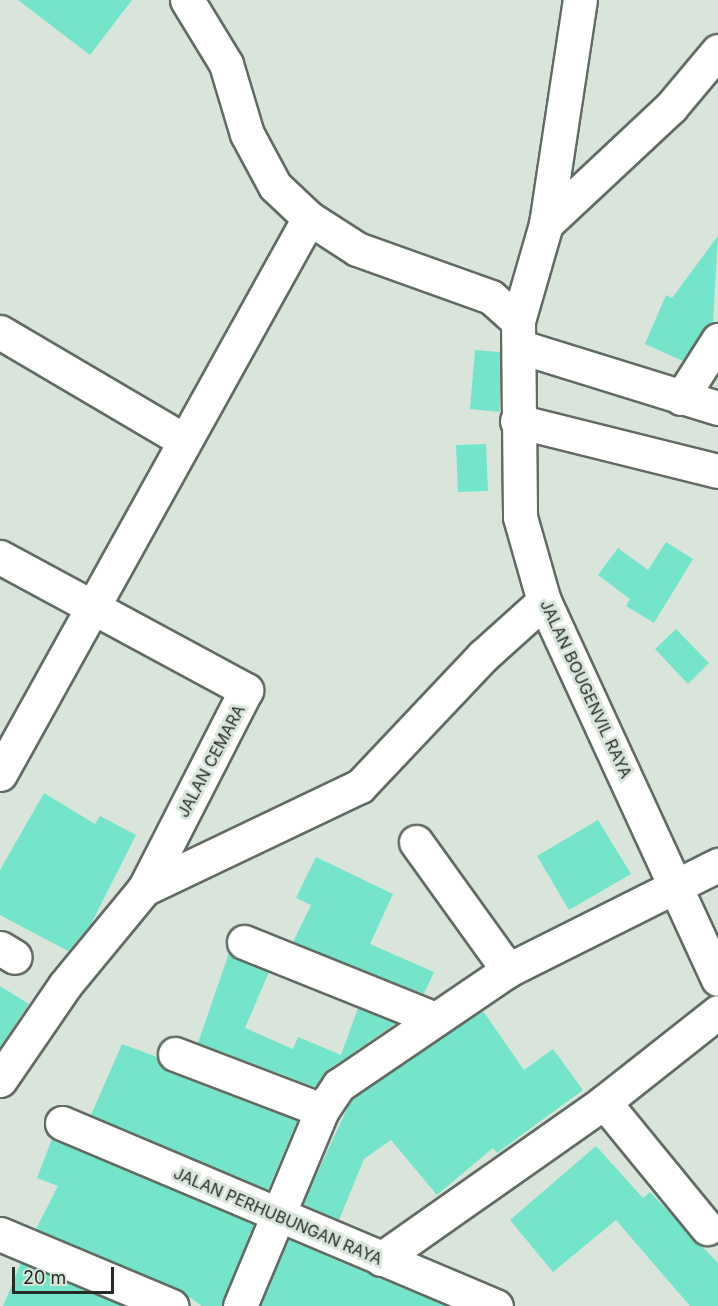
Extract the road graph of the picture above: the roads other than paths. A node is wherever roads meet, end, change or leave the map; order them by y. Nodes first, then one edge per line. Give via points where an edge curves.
1 (188, 0) edge
2 (580, 0) edge
3 (718, 51) edge
4 (309, 218) junction
5 (546, 224) junction
6 (0, 332) edge
7 (519, 334) junction
8 (718, 340) edge
9 (681, 398) junction
10 (718, 408) edge
11 (517, 421) junction
12 (183, 440) junction
13 (718, 471) edge
14 (0, 557) edge
15 (544, 601) junction
16 (93, 611) junction
17 (0, 774) edge
18 (416, 842) dead end
19 (718, 865) edge
20 (677, 886) junction
21 (144, 889) junction
22 (244, 942) dead end
23 (508, 970) junction
24 (718, 979) edge
25 (718, 1012) edge
26 (433, 1018) junction
27 (175, 1054) dead end
28 (0, 1080) edge
29 (604, 1102) junction
30 (322, 1110) junction
31 (62, 1124) dead end
32 (275, 1218) junction
33 (707, 1228) dead end
34 (0, 1234) edge
35 (381, 1259) junction
36 (171, 1306) edge
37 (240, 1306) edge
38 (496, 1306) edge

1 - 4 street via 226,64 248,134 274,186
2 - 5 street, JALAN BOUGENVIL RAYA
3 - 5 street via 671,107
4 - 7 street via 357,249 491,297
4 - 12 street
5 - 7 street, JALAN BOUGENVIL RAYA
6 - 12 street
7 - 9 street
7 - 11 street, JALAN BOUGENVIL RAYA
8 - 9 street
9 - 10 street
11 - 13 street via 618,442
11 - 15 street, JALAN BOUGENVIL RAYA via 520,517
12 - 16 street
14 - 16 street
15 - 20 street, JALAN BOUGENVIL RAYA
15 - 21 street via 442,696 360,786
16 - 17 street
16 - 21 street, JALAN CEMARA via 246,690
18 - 23 street
19 - 20 street
20 - 23 street
20 - 24 street, JALAN BOUGENVIL RAYA
21 - 28 street via 65,985
22 - 26 street
23 - 26 street
25 - 29 street
26 - 30 street via 349,1076
27 - 30 street
29 - 33 street
29 - 35 street
30 - 32 street
31 - 32 street, JALAN PERHUBUNGAN RAYA
32 - 35 street, JALAN PERHUBUNGAN RAYA
32 - 37 street
34 - 36 street
35 - 38 street, JALAN PERHUBUNGAN RAYA

